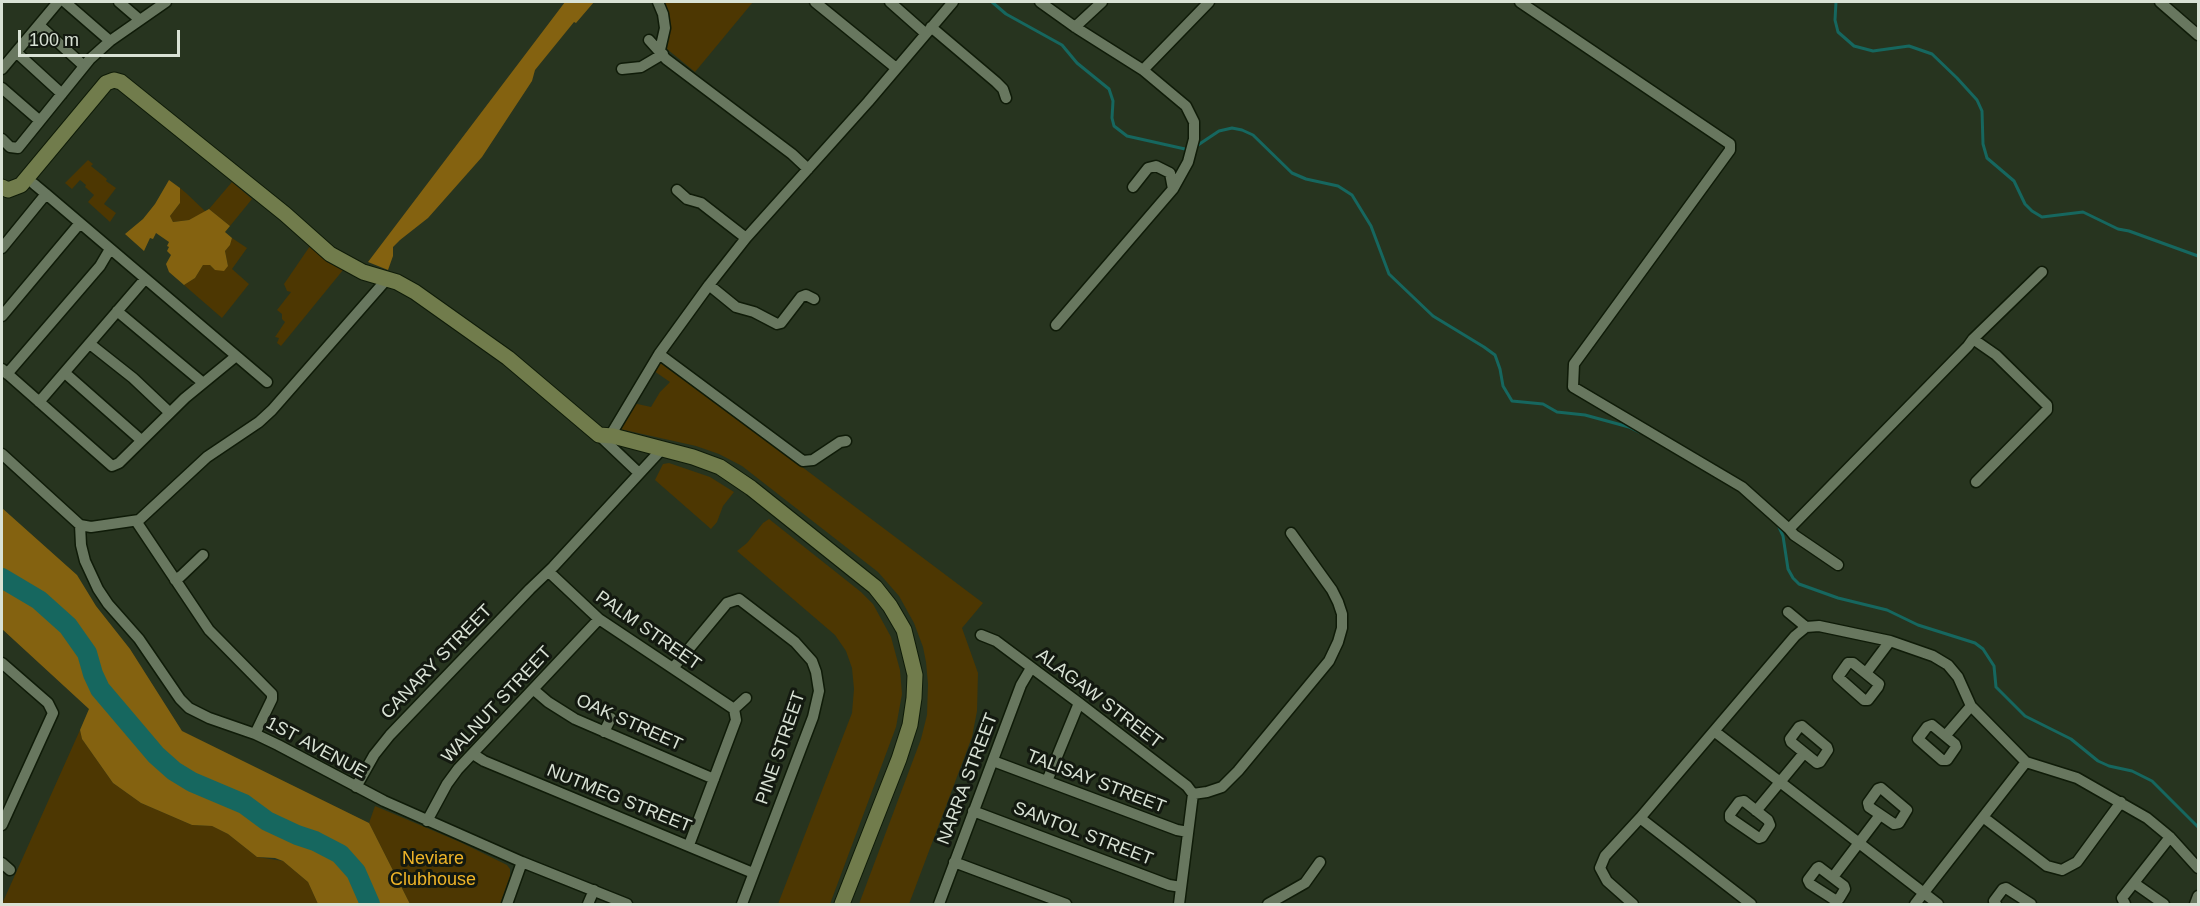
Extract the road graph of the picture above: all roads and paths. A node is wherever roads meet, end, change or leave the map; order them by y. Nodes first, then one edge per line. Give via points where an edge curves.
1 (58, 2) edge
2 (65, 2) edge
3 (119, 2) edge
4 (166, 2) edge
5 (658, 2) edge
6 (815, 2) edge
7 (890, 2) edge
8 (953, 2) edge
9 (1040, 2) edge
10 (1102, 2) edge
11 (1209, 2) edge
12 (1520, 2) edge
13 (2164, 3) edge
14 (140, 20) junction
15 (39, 25) junction
16 (1075, 27) junction
17 (928, 30) junction
18 (2199, 35) edge
19 (649, 40) dead end
20 (110, 41) junction
21 (16, 52) junction
22 (661, 52) junction
23 (84, 66) junction
24 (896, 68) junction
25 (2, 69) edge
26 (622, 69) dead end
27 (1143, 70) junction
28 (2, 88) edge
29 (62, 94) junction
30 (1006, 98) dead end
31 (40, 121) junction
32 (2, 139) edge
33 (808, 169) junction
34 (34, 184) dead end
35 (2, 187) edge
36 (1132, 187) dead end
37 (1173, 189) junction
38 (677, 190) dead end
39 (46, 194) junction
40 (80, 223) junction
41 (6, 233) edge
42 (746, 238) junction
43 (2, 248) edge
44 (110, 249) junction
45 (2042, 272) dead end
46 (145, 279) junction
47 (387, 279) junction
48 (709, 285) junction
49 (814, 299) dead end
50 (117, 311) junction
51 (2, 316) edge
52 (1056, 325) dead end
53 (1973, 339) junction
54 (90, 344) junction
55 (659, 354) junction
56 (235, 357) junction
57 (4, 372) edge
58 (65, 373) junction
59 (267, 381) dead end
60 (202, 382) junction
61 (39, 402) junction
62 (170, 412) junction
63 (604, 435) junction
64 (141, 440) junction
65 (846, 441) dead end
66 (661, 450) junction
67 (2, 454) edge
68 (639, 473) junction
69 (1976, 482) dead end
70 (136, 521) junction
71 (80, 525) junction
72 (1789, 529) junction
73 (1291, 533) dead end
74 (203, 555) dead end
75 (1838, 565) dead end
76 (551, 570) junction
77 (175, 580) junction
78 (1788, 612) dead end
79 (599, 619) junction
80 (1806, 627) junction
81 (981, 635) dead end
82 (1890, 641) junction
83 (2, 663) edge
84 (673, 668) junction
85 (1031, 668) junction
86 (1866, 673) dead end
87 (534, 690) junction
88 (746, 698) dead end
89 (1079, 704) junction
90 (1971, 706) junction
91 (734, 709) junction
92 (611, 718) dead end
93 (1714, 731) junction
94 (604, 732) junction
95 (255, 734) junction
96 (1946, 735) dead end
97 (1804, 753) dead end
98 (473, 754) junction
99 (993, 761) junction
100 (2026, 762) junction
101 (714, 779) junction
102 (1047, 781) junction
103 (1780, 782) junction
104 (356, 787) junction
105 (1193, 794) junction
106 (2121, 801) junction
107 (973, 810) junction
108 (1756, 811) dead end
109 (1880, 815) dead end
110 (1983, 817) junction
111 (1640, 818) junction
112 (427, 821) junction
113 (2, 825) edge
114 (1188, 832) junction
115 (2170, 837) junction
116 (1860, 844) junction
117 (689, 845) junction
118 (522, 862) junction
119 (954, 862) junction
120 (1320, 862) dead end
121 (2199, 868) edge
122 (753, 873) junction
123 (1833, 877) dead end
124 (2134, 883) junction
125 (1181, 887) junction
126 (594, 890) junction
127 (1924, 894) junction
128 (2199, 896) edge
129 (507, 904) edge
130 (588, 904) edge
131 (627, 904) edge
132 (742, 904) edge
133 (842, 904) edge
134 (939, 904) edge
135 (1066, 904) edge
136 (1179, 904) edge
137 (1268, 904) edge
138 (1633, 904) edge
139 (1751, 904) edge
140 (1915, 904) edge
141 (1938, 904) edge
142 (1996, 904) edge
143 (2031, 904) edge
144 (2125, 904) edge
145 (2164, 904) edge
146 (2195, 904) edge

1 - 15 street
2 - 20 street
3 - 14 street
4 - 14 street
5 - 22 street via 665,28
6 - 24 street
7 - 17 street
8 - 17 street
9 - 16 street
10 - 16 street
11 - 27 street
12 - 72 street via 1730,144 1731,150 1574,364 1573,387 1742,488
13 - 18 street
14 - 20 street
15 - 21 street
15 - 23 street
16 - 27 street
17 - 24 street
17 - 30 street via 996,81
19 - 22 street
20 - 23 street
21 - 25 street
21 - 29 street
22 - 26 street via 641,67
22 - 33 street
23 - 29 street
24 - 33 street
27 - 37 street via 1186,106 1194,122 1188,162
28 - 31 street
29 - 31 street
31 - 32 street via 18,148 10,147
33 - 42 street
34 - 39 street
35 - 47 street via 8,190 21,185 106,84 114,80 127,86 330,254 363,272
36 - 37 street via 1148,168 1156,166 1170,173
37 - 52 street
38 - 42 street via 687,199 701,203
39 - 40 street
39 - 41 street
40 - 44 street
40 - 51 street
41 - 43 street
42 - 48 street
44 - 46 street
44 - 57 street via 100,266
45 - 53 street
46 - 50 street
46 - 56 street
47 - 63 street via 415,292 508,358
47 - 70 street via 259,422 207,458
48 - 49 street via 736,307 777,324 801,297
48 - 55 street
50 - 54 street
50 - 60 street
53 - 69 street via 1996,355 2048,410
53 - 72 street
54 - 58 street
54 - 62 street
55 - 63 street
55 - 65 street via 803,461 813,460
56 - 59 street
56 - 60 street
57 - 61 street
58 - 61 street
58 - 64 street
60 - 62 street
61 - 64 street via 112,466
62 - 64 street
63 - 66 street
63 - 68 street
66 - 68 street, CANARY STREET
66 - 133 street via 713,465 751,488 876,587 904,630 915,675 910,725
67 - 71 street
68 - 76 street, CANARY STREET
70 - 71 street
70 - 77 street
71 - 95 street, 1ST AVENUE via 89,574 180,699 198,714
72 - 75 street
73 - 105 street via 1338,602 1342,628 1338,642 1329,661 1239,771 1222,787
74 - 77 street
76 - 79 street, PALM STREET
76 - 104 street, CANARY STREET via 390,735
77 - 95 street via 216,640 272,694
78 - 80 street
79 - 84 street, PALM STREET
79 - 87 street, WALNUT STREET
80 - 82 street via 1819,626
80 - 93 street
81 - 85 street, ALAGAW STREET via 996,641
82 - 86 street
82 - 90 street via 1948,665
83 - 113 street via 48,703 52,713
84 - 91 street, PALM STREET
84 - 122 street, PINE STREET via 727,603 735,599 751,606 805,653 816,672 819,691 813,717
85 - 89 street, ALAGAW STREET
85 - 99 street, NARRA STREET
87 - 94 street, OAK STREET via 564,713
87 - 98 street, WALNUT STREET
88 - 91 street
89 - 102 street
89 - 105 street, ALAGAW STREET
90 - 96 street
90 - 100 street
91 - 101 street via 736,720
92 - 94 street
93 - 103 street
93 - 111 street
94 - 101 street, OAK STREET
95 - 104 street, 1ST AVENUE
97 - 103 street
98 - 112 street, WALNUT STREET via 447,784
98 - 117 street, NUTMEG STREET
99 - 102 street, TALISAY STREET
99 - 107 street, NARRA STREET
100 - 106 street via 2077,778
100 - 110 street
101 - 117 street
102 - 114 street, TALISAY STREET
103 - 108 street
103 - 116 street
104 - 112 street, 1ST AVENUE
105 - 114 street
106 - 110 street via 2077,862 2062,870 2047,866
106 - 115 street
107 - 119 street, NARRA STREET
107 - 125 street, SANTOL STREET
109 - 116 street
110 - 127 street
111 - 138 street via 1605,856 1600,868
111 - 139 street
112 - 118 street, 1ST AVENUE
114 - 125 street
115 - 121 street
115 - 124 street
116 - 123 street
116 - 127 street
117 - 122 street, NUTMEG STREET
118 - 126 street, 1ST AVENUE
118 - 129 street
119 - 134 street, NARRA STREET
119 - 135 street
120 - 137 street via 1305,883
122 - 132 street, PINE STREET
124 - 144 street via 2122,898
124 - 145 street
125 - 136 street
126 - 130 street
126 - 131 street, 1ST AVENUE
127 - 140 street
127 - 141 street
128 - 146 street
142 - 143 street via 1994,901 2007,888

